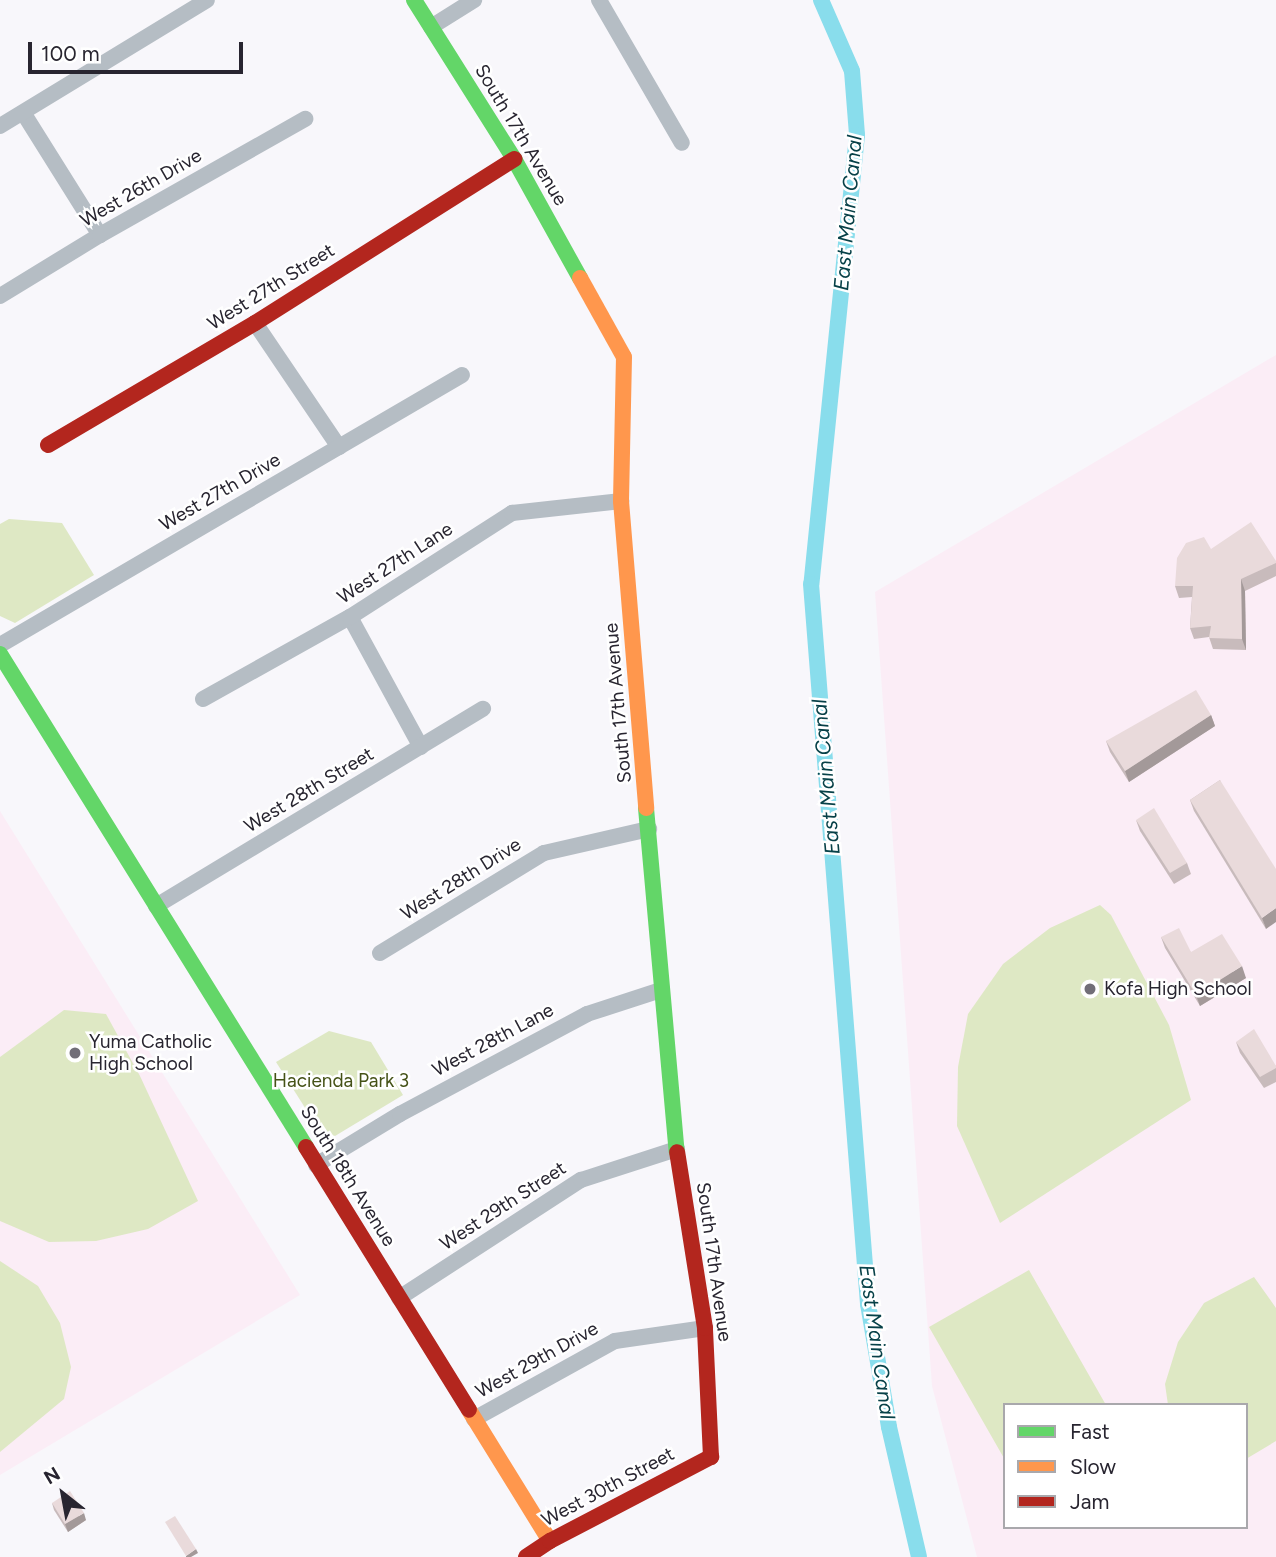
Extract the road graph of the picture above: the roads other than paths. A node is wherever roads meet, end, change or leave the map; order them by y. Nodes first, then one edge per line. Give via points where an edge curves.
1 (207, 0) edge
2 (414, 0) edge
3 (474, 0) edge
4 (599, 0) edge
5 (431, 27) junction
6 (24, 114) junction
7 (305, 119) dead end
8 (0, 126) edge
9 (682, 143) dead end
10 (513, 159) junction
11 (100, 235) junction
12 (0, 296) edge
13 (255, 323) junction
14 (462, 375) dead end
15 (48, 444) dead end
16 (339, 447) junction
17 (621, 501) junction
18 (350, 617) junction
19 (0, 645) edge
20 (0, 654) edge
21 (203, 699) dead end
22 (484, 709) dead end
23 (421, 747) junction
24 (649, 829) junction
25 (156, 906) junction
26 (380, 953) dead end
27 (662, 990) junction
28 (677, 1149) junction
29 (316, 1165) junction
30 (399, 1298) junction
31 (705, 1328) junction
32 (474, 1419) junction
33 (710, 1457) joint
34 (550, 1541) junction
35 (526, 1557) edge

1 - 6 street
2 - 5 street, South 17th Avenue
3 - 5 street
4 - 9 street
5 - 10 street, South 17th Avenue
6 - 8 street
6 - 11 street
7 - 11 street, West 26th Drive
10 - 13 street, West 27th Street
10 - 17 street, South 17th Avenue via 624,357
11 - 12 street, West 26th Drive
13 - 15 street, West 27th Street
13 - 16 street
14 - 16 street, West 27th Drive
16 - 19 street, West 27th Drive
17 - 18 street, West 27th Lane via 512,513
17 - 24 street, South 17th Avenue
18 - 21 street, West 27th Lane
18 - 23 street
20 - 25 street, South 18th Avenue
22 - 23 street, West 28th Street
23 - 25 street, West 28th Street
24 - 26 street, West 28th Drive via 544,853
24 - 27 street, South 17th Avenue
25 - 29 street, South 18th Avenue
27 - 28 street, South 17th Avenue
27 - 29 street, West 28th Lane via 587,1014 400,1114
28 - 30 street, West 29th Street via 581,1180
28 - 31 street, South 17th Avenue
29 - 30 street, South 18th Avenue
30 - 32 street, South 18th Avenue
31 - 32 street, West 29th Drive via 615,1342
31 - 33 street, South 17th Avenue
32 - 34 street, South 18th Avenue
33 - 34 street, West 30th Street
34 - 35 street, West 30th Street

